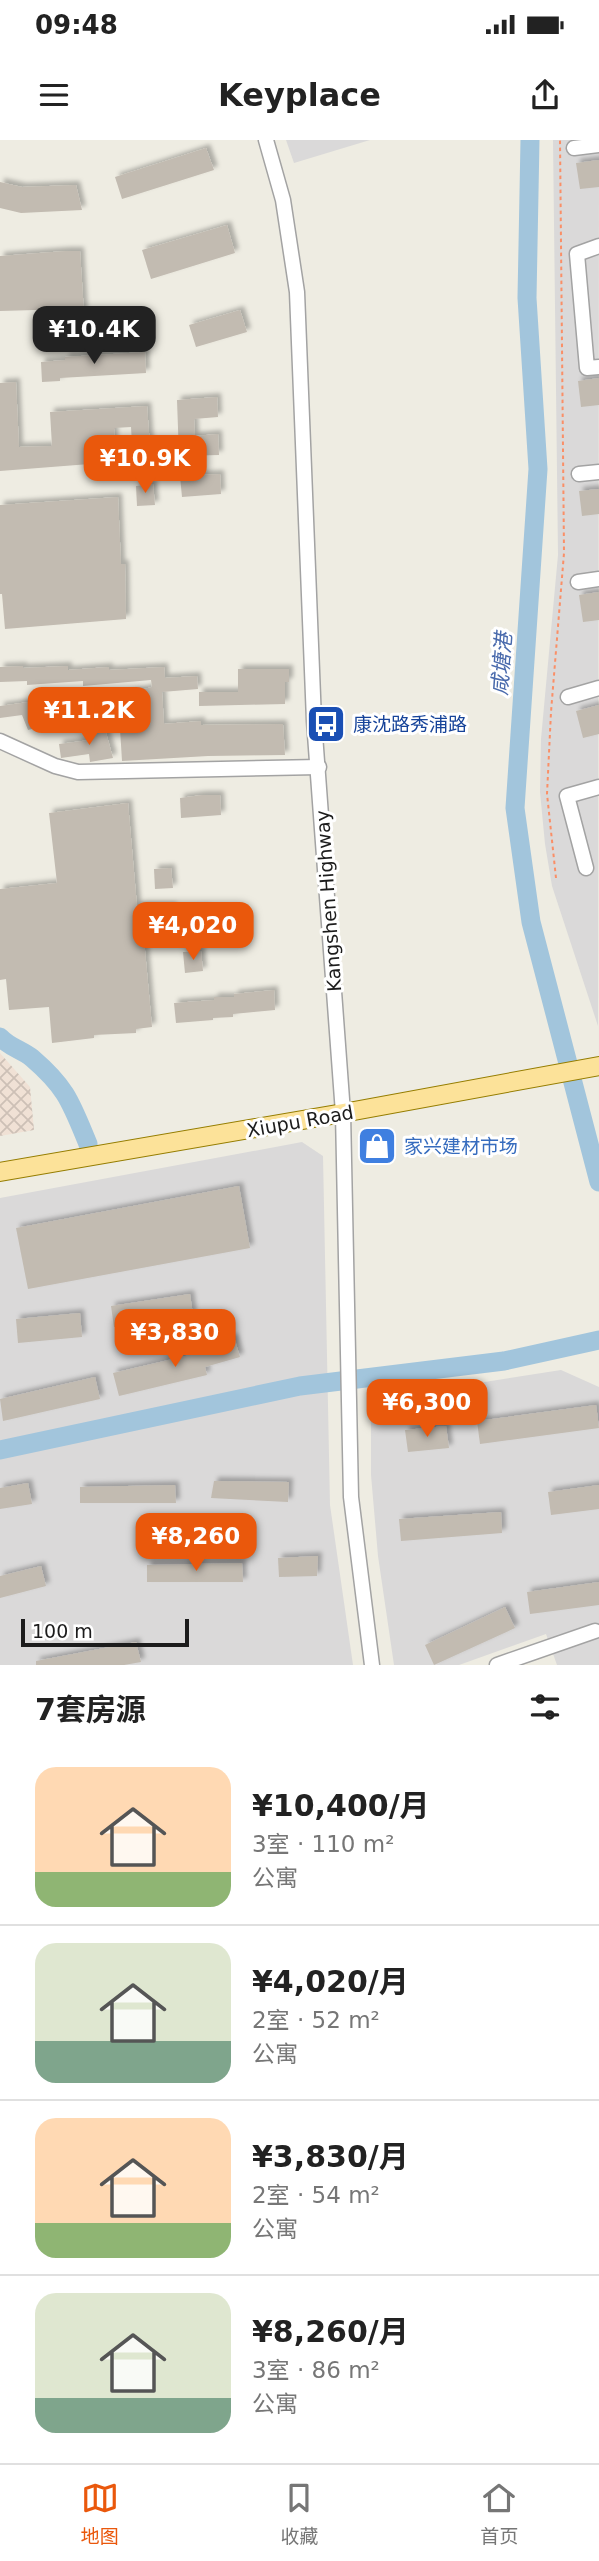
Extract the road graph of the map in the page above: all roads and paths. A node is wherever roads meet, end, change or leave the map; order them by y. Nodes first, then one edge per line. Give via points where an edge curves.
1 (266, 140) edge
2 (560, 140) edge
3 (599, 145) edge
4 (573, 148) dead end
5 (599, 246) edge
6 (599, 367) edge
7 (599, 472) edge
8 (579, 474) dead end
9 (599, 579) edge
10 (578, 582) dead end
11 (599, 688) edge
12 (568, 697) dead end
13 (0, 741) edge
14 (319, 767) junction
15 (599, 787) edge
16 (586, 868) dead end
17 (556, 878) dead end
18 (599, 1066) edge
19 (343, 1113) junction
20 (0, 1172) edge
21 (595, 1631) dead end
22 (372, 1665) edge
23 (497, 1665) edge

1 - 14 street, Kangshen Highway via 283,201 297,292
2 - 17 path via 564,553 547,794
3 - 4 street
5 - 6 street via 577,254 587,368
7 - 8 street
9 - 10 street
11 - 12 street
13 - 14 street via 78,772
14 - 19 street, Kangshen Highway
15 - 16 street via 567,796
18 - 19 main road, Xiupu Road
19 - 20 main road, Xiupu Road
19 - 22 street, Kangshen Highway via 351,1497
21 - 23 street

